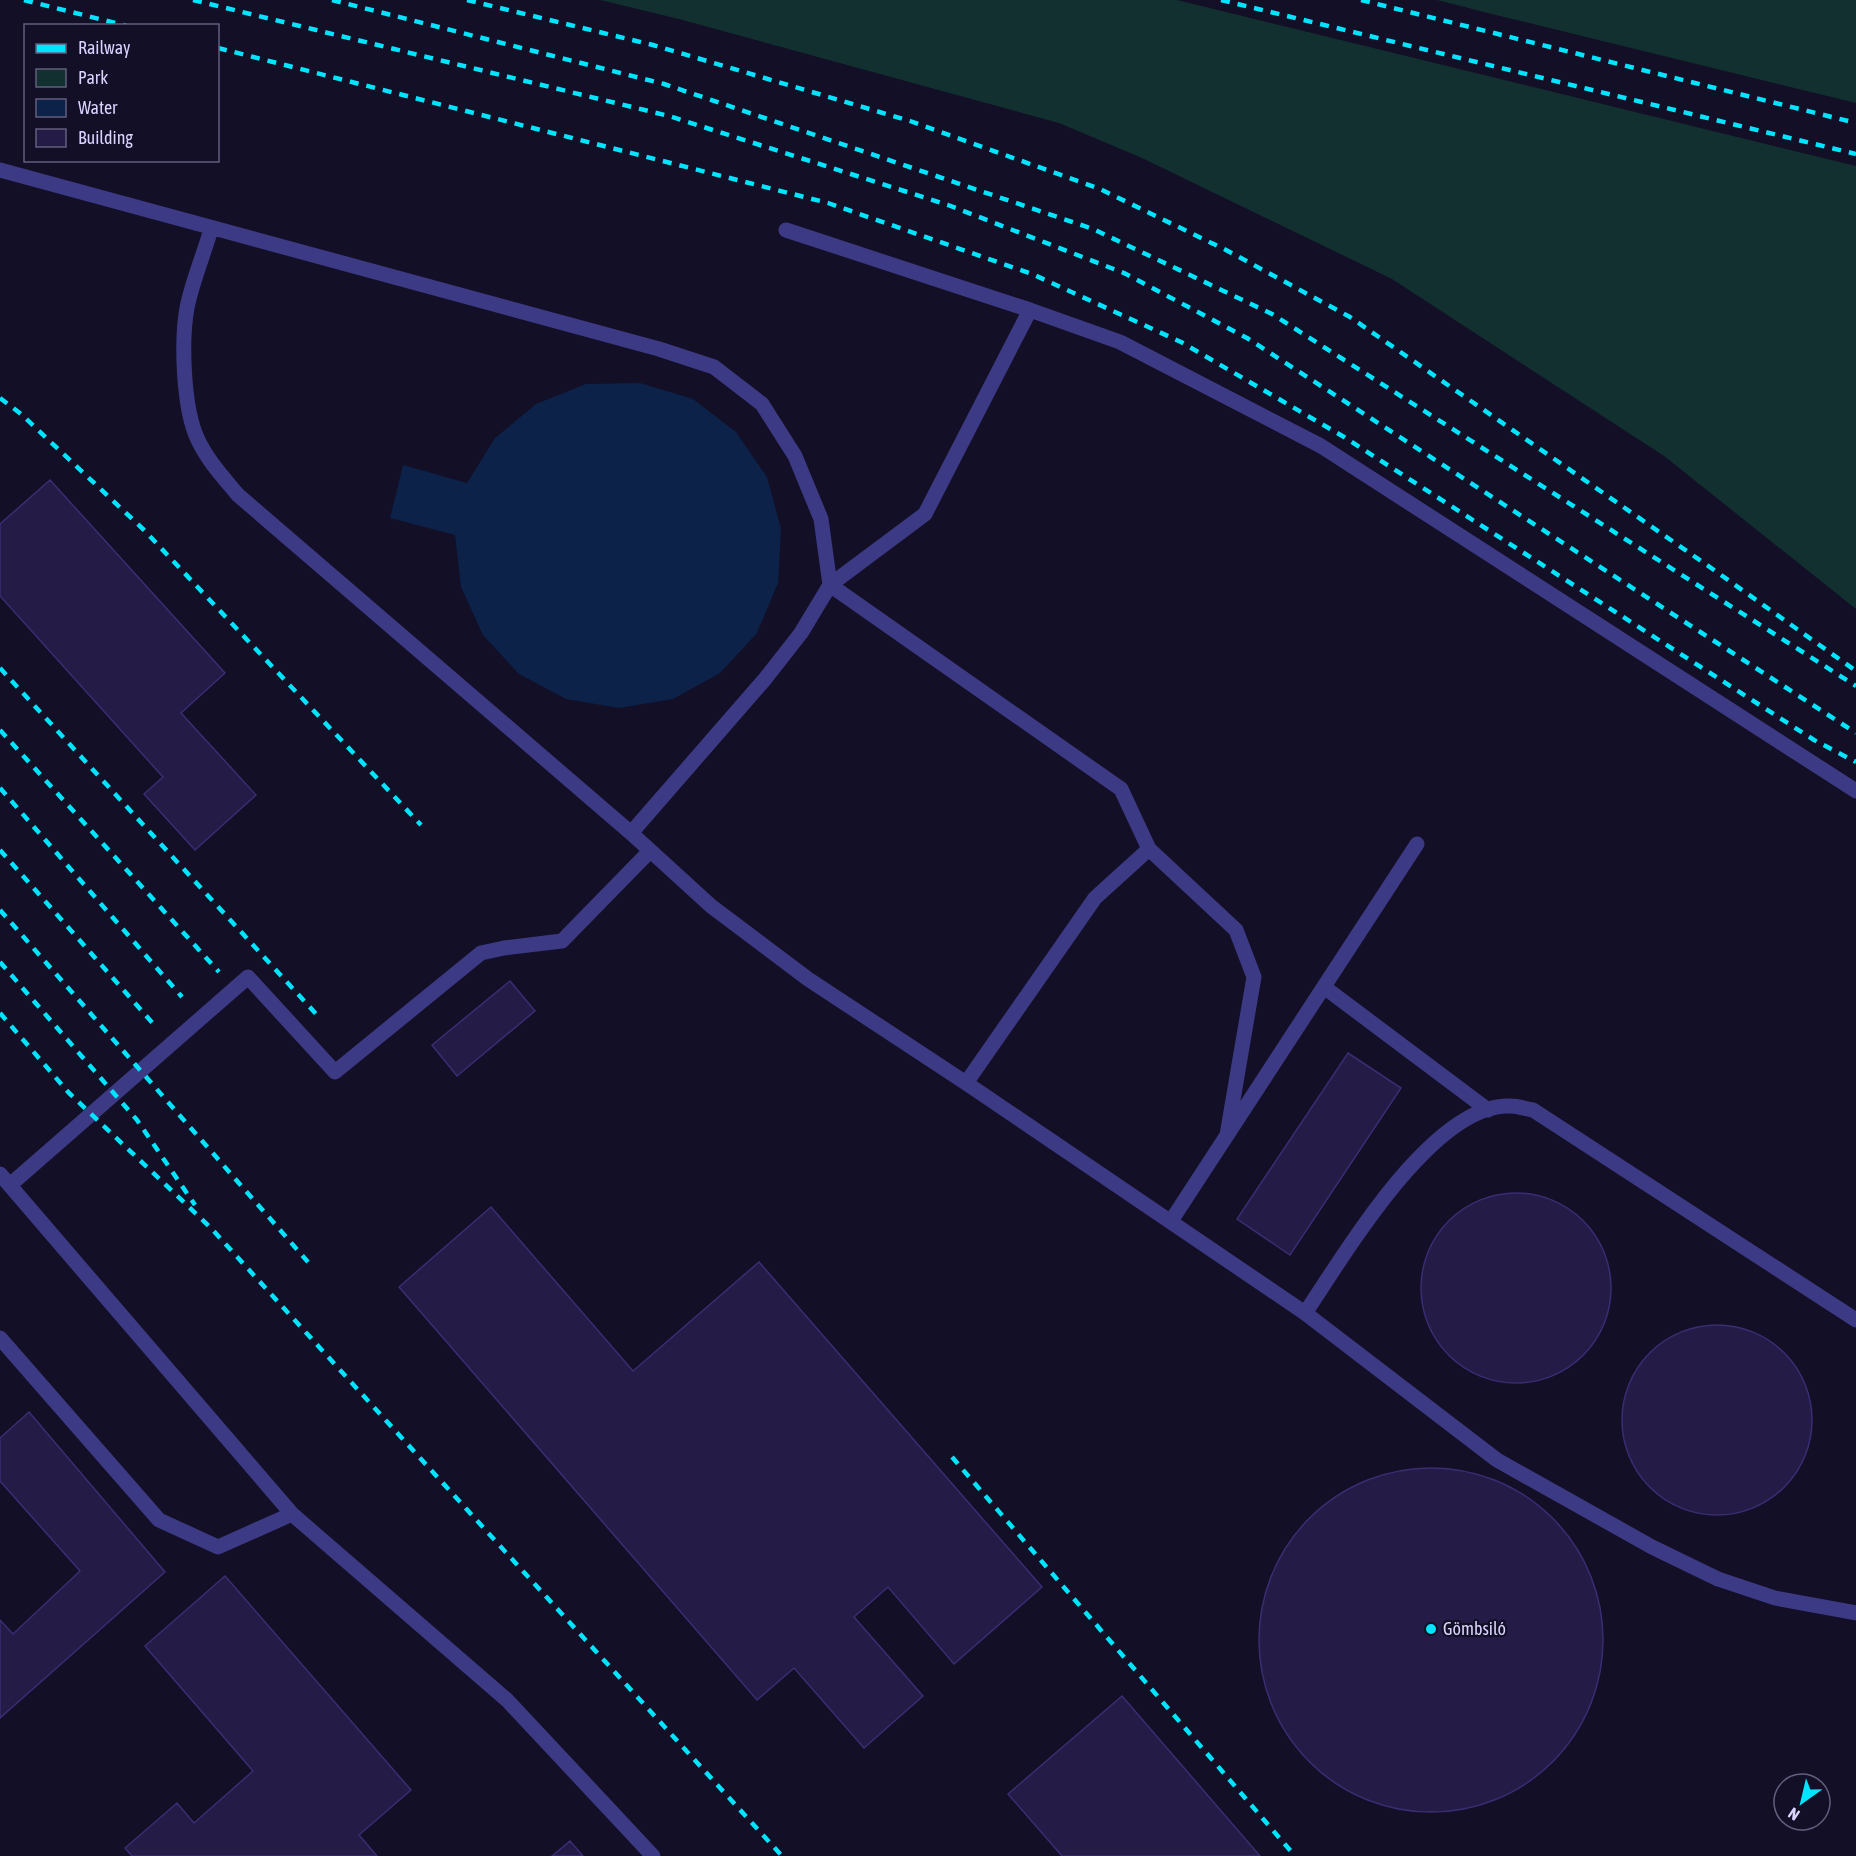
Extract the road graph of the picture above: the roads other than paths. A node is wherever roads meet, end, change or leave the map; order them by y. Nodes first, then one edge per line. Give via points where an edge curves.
1 (0, 170) edge
2 (212, 229) junction
3 (786, 230) dead end
4 (1030, 310) junction
5 (830, 585) junction
6 (1856, 791) edge
7 (631, 833) junction
8 (1417, 844) dead end
9 (1149, 849) junction
10 (650, 851) junction
11 (1324, 987) junction
12 (966, 1083) junction
13 (1488, 1110) junction
14 (1227, 1135) junction
15 (5, 1179) edge
16 (1171, 1221) junction
17 (1305, 1313) junction
18 (1856, 1320) edge
19 (0, 1338) edge
20 (292, 1514) junction
21 (1856, 1613) edge
22 (653, 1856) edge

1 - 2 lane
2 - 5 lane via 714,366 762,404 795,456 820,519
2 - 7 lane via 187,308 184,361 185,393 196,437 210,462 238,495
3 - 4 lane
4 - 5 lane via 925,514
4 - 6 lane via 1120,342 1321,446
5 - 7 lane via 801,633 765,679
5 - 9 lane via 1121,789
7 - 10 lane
8 - 11 lane
9 - 12 lane via 1095,898
9 - 14 lane via 1236,930 1254,977
10 - 12 lane via 711,906 808,979
10 - 15 lane via 562,941 481,953 335,1072 248,977
11 - 13 lane
11 - 14 lane
12 - 16 lane
13 - 17 lane via 1444,1133 1418,1156
13 - 18 lane via 1509,1106 1533,1110
14 - 16 lane
15 - 20 lane
16 - 17 lane
17 - 21 lane via 1497,1460 1652,1547 1718,1579 1775,1598
19 - 20 lane via 159,1520 218,1547
20 - 22 lane via 507,1700

